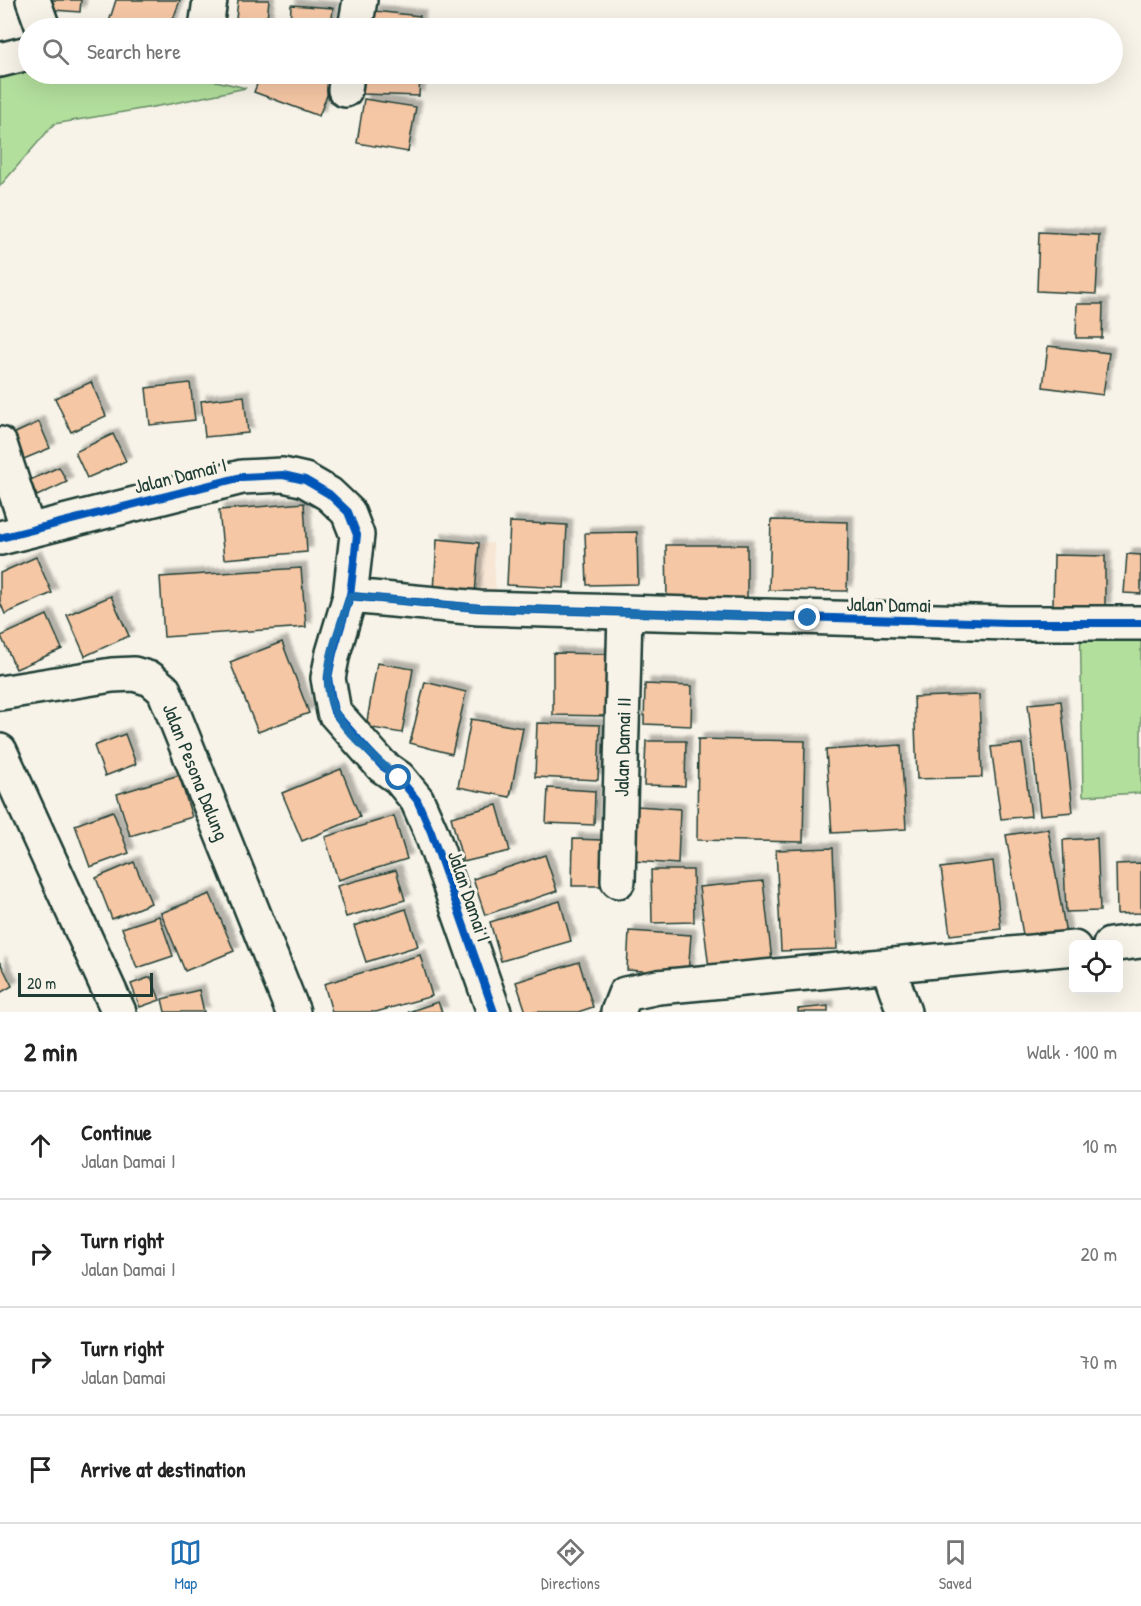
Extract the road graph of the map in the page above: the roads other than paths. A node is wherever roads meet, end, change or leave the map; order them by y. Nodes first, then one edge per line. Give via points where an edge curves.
1 (33, 0) edge
2 (210, 0) edge
3 (360, 0) edge
4 (39, 18) edge
5 (207, 18) edge
6 (357, 18) edge
7 (18, 56) edge
8 (0, 60) edge
9 (0, 444) edge
10 (14, 534) edge
11 (350, 596) junction
12 (625, 613) junction
13 (1141, 623) edge
14 (0, 693) edge
15 (0, 751) edge
16 (618, 881) dead end
17 (1141, 941) edge
18 (1123, 943) edge
19 (1069, 948) edge
20 (888, 966) junction
21 (621, 1003) edge
22 (118, 1012) edge
23 (293, 1012) edge
24 (494, 1012) edge
25 (904, 1012) edge

1 - 4 street
2 - 5 street
3 - 6 street
7 - 8 street
9 - 10 street
10 - 11 street, Jalan Damai I via 242,477 283,475 305,480 329,494 348,512 357,535
11 - 12 street, Jalan Damai via 479,608
11 - 24 street, Jalan Damai I via 328,678 334,712 417,800
12 - 13 street, Jalan Damai
12 - 16 street, Jalan Damai II
14 - 23 street, Jalan Pesona Dalung via 134,674 151,679 164,690
15 - 22 street
17 - 18 street
19 - 20 street
20 - 21 street via 658,987
20 - 25 street

